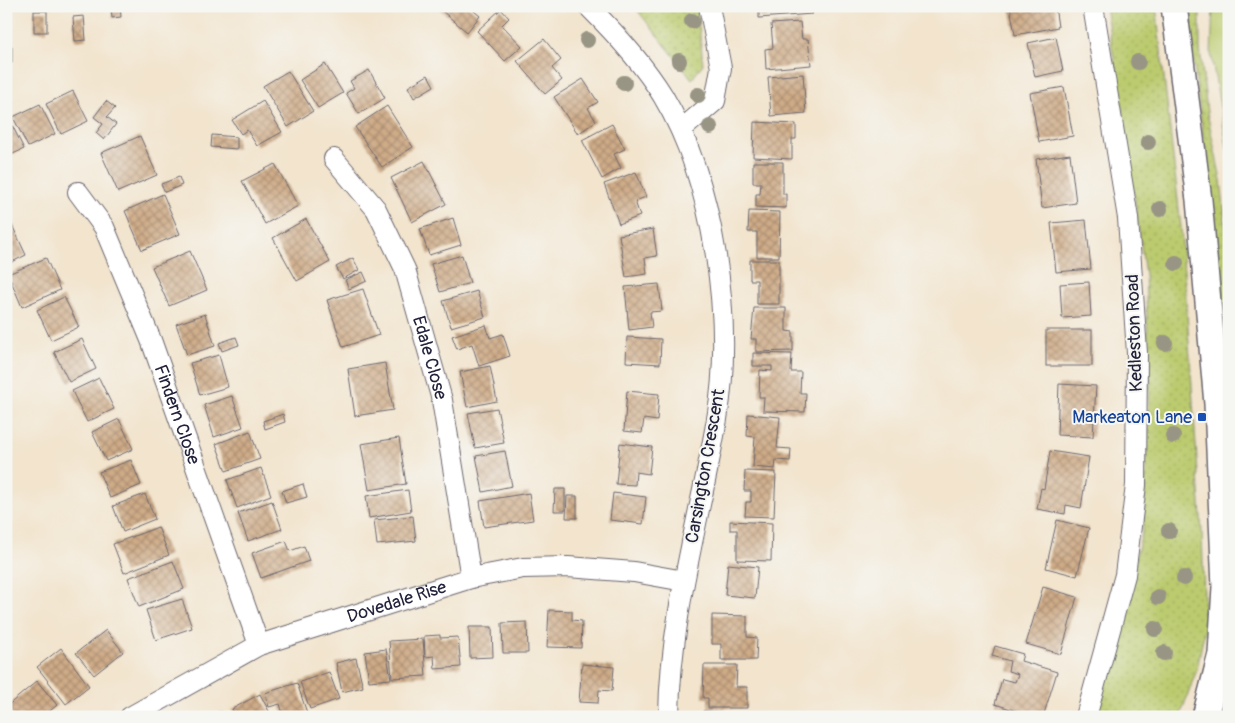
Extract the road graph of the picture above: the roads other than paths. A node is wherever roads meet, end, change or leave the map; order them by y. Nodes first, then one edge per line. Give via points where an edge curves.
1 (588, 6) edge
2 (709, 6) edge
3 (1093, 6) edge
4 (1174, 6) edge
5 (681, 130) junction
6 (334, 159) dead end
7 (78, 192) dead end
8 (471, 578) junction
9 (684, 581) junction
10 (259, 645) junction
11 (130, 717) edge
12 (669, 717) edge
13 (1086, 717) edge
14 (1205, 717) edge

1 - 5 street, Carsington Crescent via 645,72
2 - 5 street via 721,68 715,101
3 - 13 street, Kedleston Road via 1128,218 1137,382 1136,485 1125,575
4 - 14 street via 1199,200 1217,404 1225,587 1221,654
5 - 9 street, Carsington Crescent via 711,226 722,338 718,416
6 - 8 street, Edale Close via 376,209 405,268 442,400
7 - 10 street, Findern Close via 104,227 151,340
8 - 9 street, Dovedale Rise via 523,568 568,567 634,572
8 - 10 street, Dovedale Rise
9 - 12 street, Carsington Crescent via 672,663
10 - 11 street, Dovedale Rise

